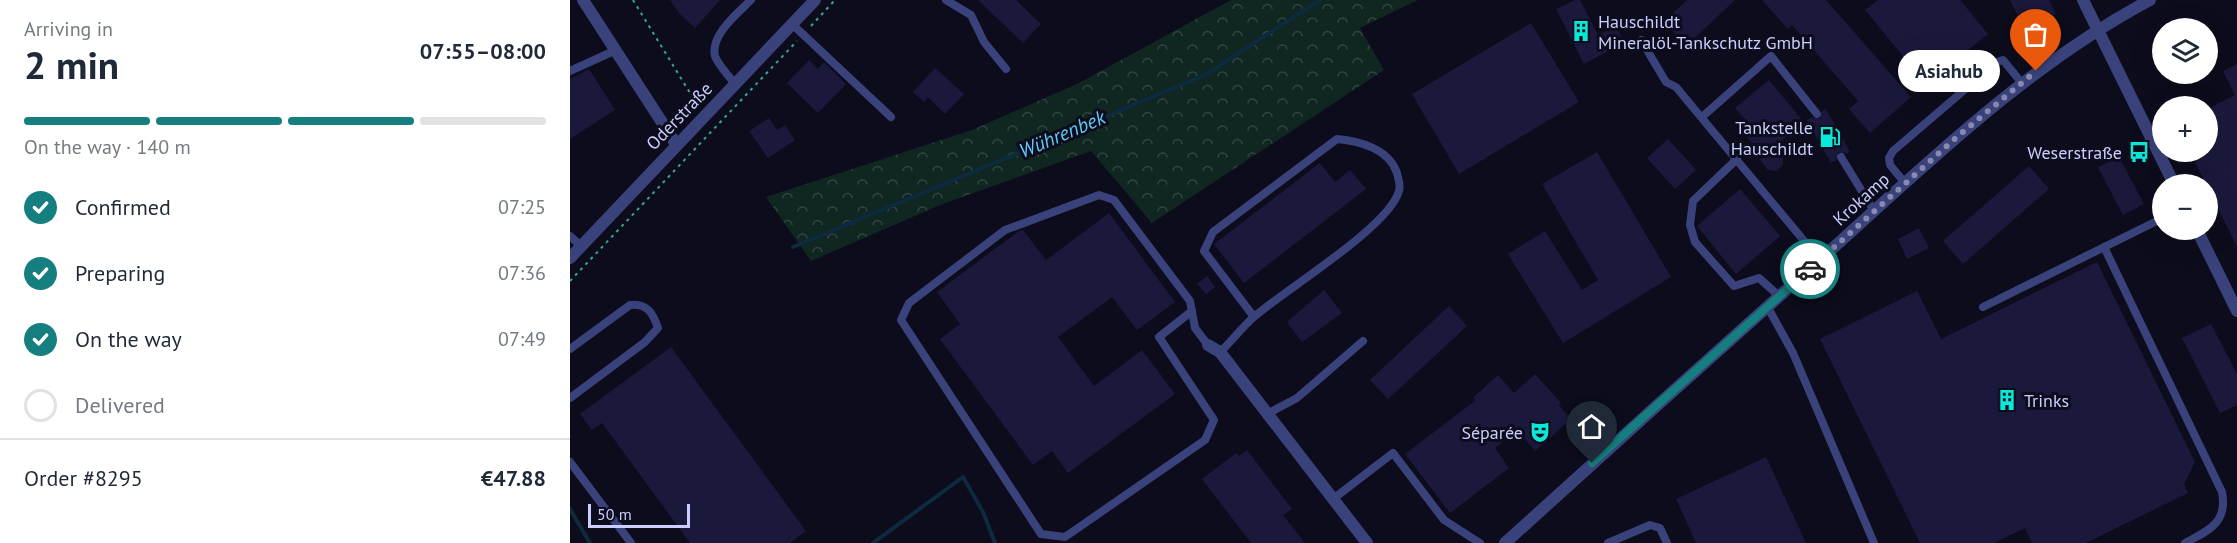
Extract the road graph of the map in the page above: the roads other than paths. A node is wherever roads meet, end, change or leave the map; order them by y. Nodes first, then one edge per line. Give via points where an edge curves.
1 (583, 0) edge
2 (750, 0) edge
3 (814, 0) edge
4 (946, 0) edge
5 (2083, 0) edge
6 (2150, 0) edge
7 (792, 24) junction
8 (2098, 29) junction
9 (1641, 40) dead end
10 (616, 50) junction
11 (1006, 69) dead end
12 (570, 71) edge
13 (2020, 82) junction
14 (735, 84) junction
15 (1817, 114) dead end
16 (891, 117) dead end
17 (1702, 117) junction
18 (676, 144) junction
19 (1841, 157) dead end
20 (1737, 159) junction
21 (2169, 174) edge
22 (1905, 183) junction
23 (1874, 211) junction
24 (2152, 223) edge
25 (570, 236) edge
26 (2202, 240) edge
27 (581, 246) junction
28 (2104, 247) junction
29 (570, 258) edge
30 (1820, 260) junction
31 (1779, 296) junction
32 (1767, 306) junction
33 (1983, 307) dead end
34 (1192, 311) junction
35 (2237, 311) edge
36 (1254, 316) junction
37 (1363, 341) dead end
38 (1208, 345) joint
39 (570, 349) edge
40 (1220, 352) junction
41 (570, 398) edge
42 (1268, 414) junction
43 (570, 462) edge
44 (1333, 499) junction
45 (631, 543) edge
46 (1367, 543) edge
47 (1480, 543) edge
48 (1505, 543) edge
49 (1608, 543) edge
50 (1667, 543) edge
51 (1874, 543) edge
52 (2185, 543) edge

1 - 10 street
2 - 14 lane via 722,31 716,44 716,56
3 - 7 street, Oderstraße
4 - 11 lane via 970,15 984,42
5 - 8 street
6 - 8 street, Krokamp
7 - 14 street, Oderstraße
7 - 16 lane
8 - 13 street, Krokamp
8 - 21 street
9 - 17 lane via 1666,82 1676,87
10 - 12 lane
10 - 18 street
13 - 22 street, Krokamp
13 - 22 lane via 2003,60 1971,82 1893,151 1890,165
14 - 18 street, Oderstraße
15 - 17 lane via 1772,56
17 - 20 lane
18 - 27 street, Oderstraße
19 - 23 lane
20 - 30 lane
20 - 31 lane via 1693,201 1691,234 1734,286 1759,278
22 - 23 street, Krokamp
23 - 30 street, Krokamp
24 - 28 lane
25 - 27 lane
26 - 35 street
27 - 29 street, Oderstraße
28 - 33 lane
28 - 52 lane via 2222,492 2219,522
30 - 31 street, Krokamp
31 - 32 street, Krokamp
32 - 48 street, Krokamp
32 - 51 lane via 1793,353
34 - 34 lane via 1190,301 1114,200 1099,195 1005,230 909,303 901,320 1041,534 1065,537 1205,440 1214,420 1159,337
34 - 38 lane via 1195,327
36 - 36 lane via 1367,231 1391,204 1400,190 1399,180 1394,164 1383,154 1358,141 1337,139 1213,232 1204,251
36 - 40 lane
37 - 42 lane via 1297,398
38 - 40 street
39 - 41 lane via 630,305 640,304 648,309 658,328
40 - 42 street
42 - 44 street
43 - 45 lane
44 - 46 street
44 - 47 lane via 1393,453 1443,520
49 - 50 lane via 1650,525 1660,528

